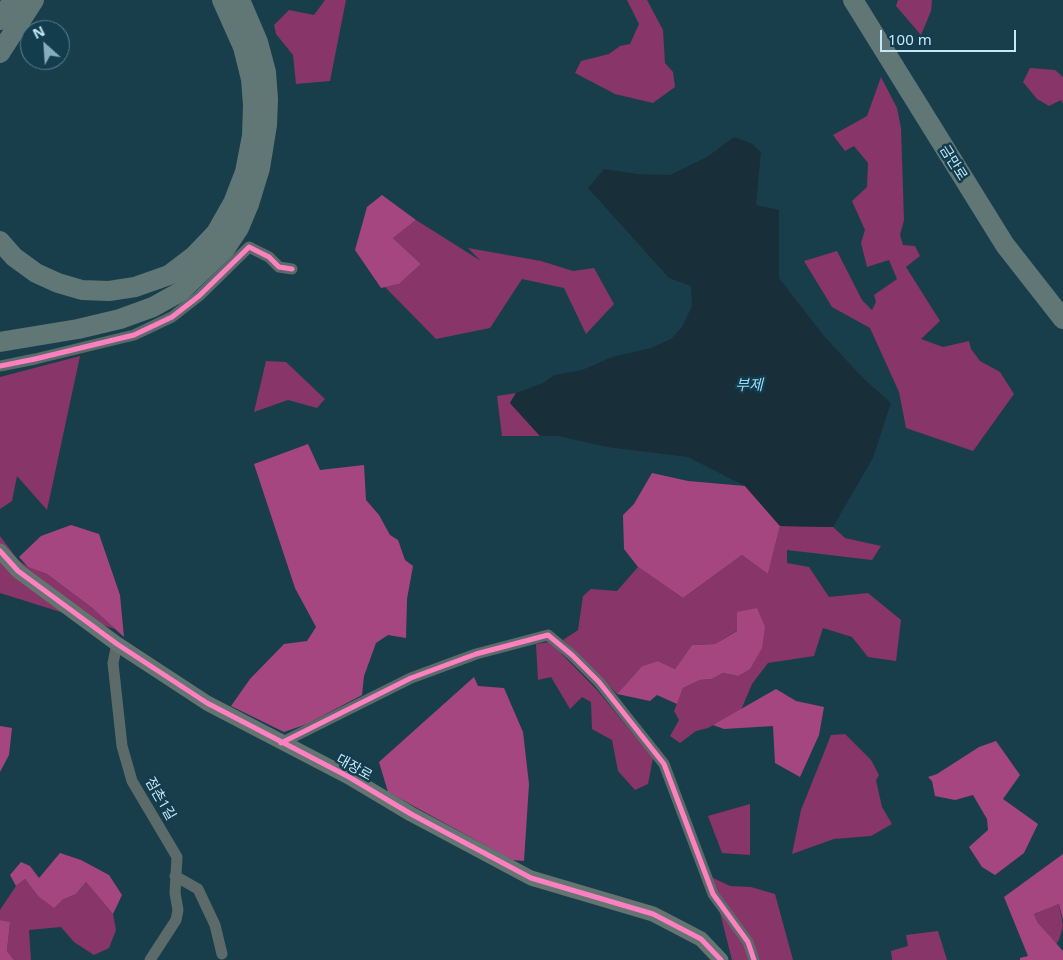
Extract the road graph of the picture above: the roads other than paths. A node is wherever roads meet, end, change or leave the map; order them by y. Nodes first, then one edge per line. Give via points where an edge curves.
1 (13, 0) edge
2 (34, 0) edge
3 (222, 0) edge
4 (240, 0) edge
5 (853, 0) edge
6 (868, 0) edge
7 (0, 20) edge
8 (0, 53) edge
9 (0, 241) edge
10 (292, 269) dead end
11 (1063, 300) edge
12 (1063, 319) edge
13 (0, 342) edge
14 (0, 366) edge
15 (0, 551) edge
16 (117, 644) junction
17 (281, 743) junction
18 (176, 876) junction
19 (222, 954) dead end
20 (150, 960) edge
21 (721, 960) edge
22 (754, 960) edge

1 - 7 highway
2 - 8 highway
3 - 9 highway via 243,46 253,105 252,136 244,172 233,202 216,233 169,275 135,287 110,291 82,290 58,283 36,273 14,257
4 - 13 highway via 258,42 266,72 267,124 260,168 249,204 225,250 180,292 152,307 78,329
5 - 12 highway, 금만로 via 1005,245
6 - 11 highway, 금만로 via 1017,239
10 - 14 street via 279,267 270,257 249,247 199,296 172,317 134,335
15 - 16 street, 대장로 via 18,571
16 - 17 street, 대장로 via 207,703
16 - 18 street, 점촌1길 via 113,663 122,746 132,781 177,857
17 - 21 street, 대장로 via 531,878 653,914 701,939
17 - 22 street via 411,678 476,654 548,635 599,682 664,764 713,894 748,942
18 - 19 street via 198,889 215,925
18 - 20 street, 점촌1길 via 176,920

